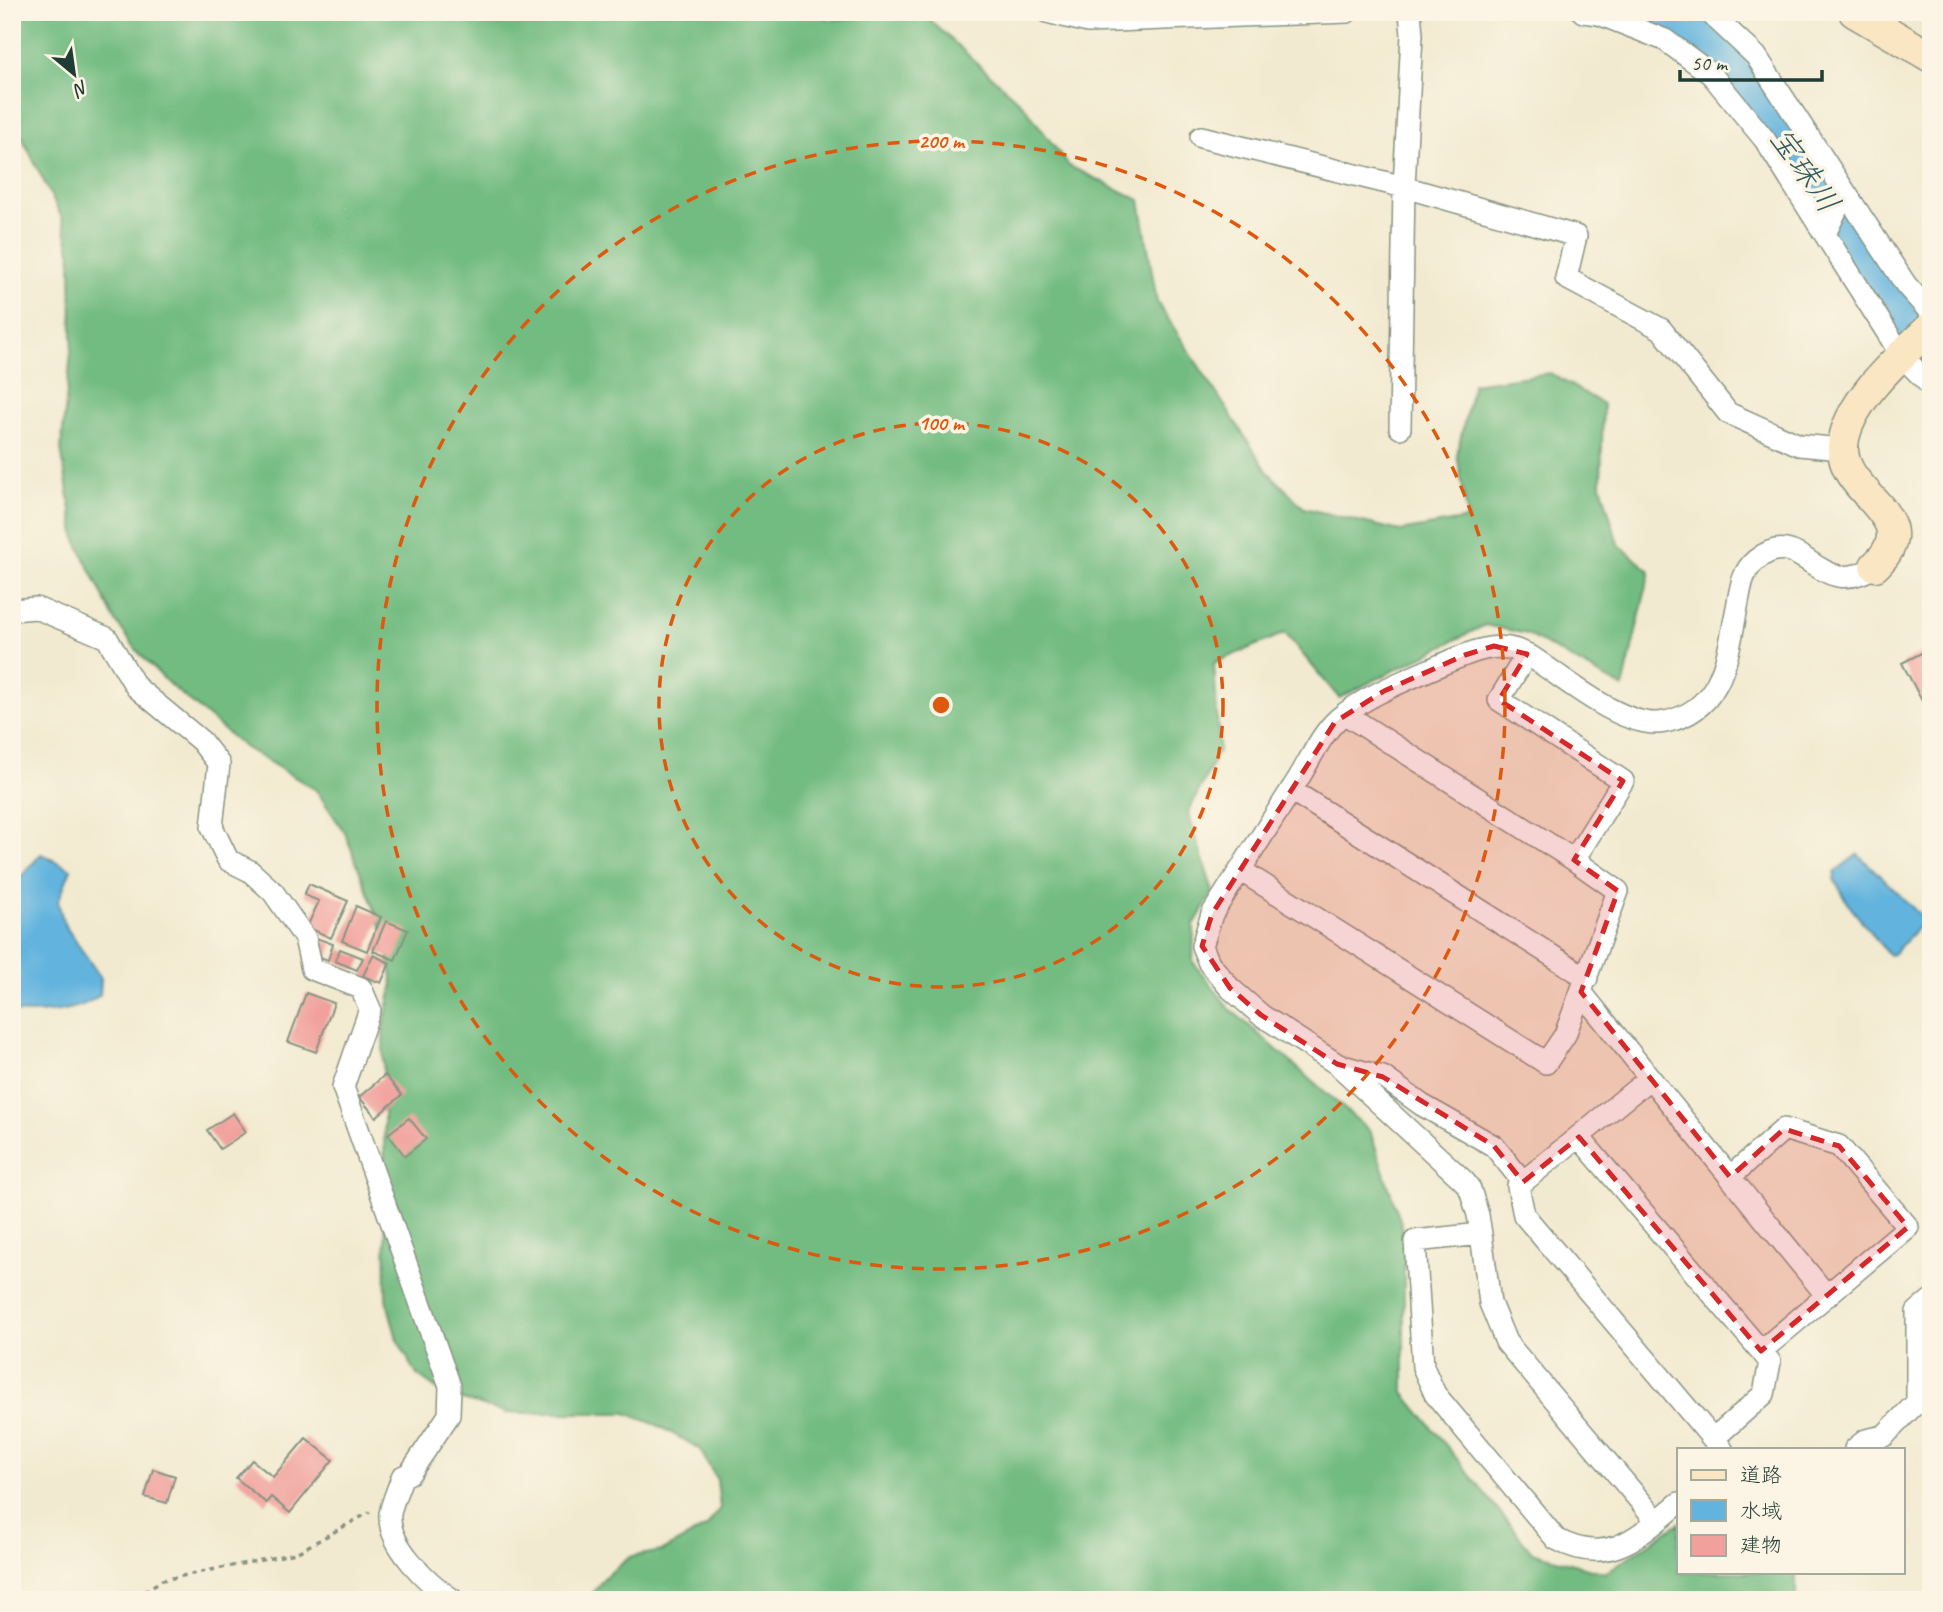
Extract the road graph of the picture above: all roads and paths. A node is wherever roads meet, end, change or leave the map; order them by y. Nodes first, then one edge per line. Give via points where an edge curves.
1 (1047, 12) edge
2 (1347, 12) edge
3 (1410, 12) edge
4 (1583, 12) edge
5 (1709, 12) edge
6 (1854, 12) edge
7 (1931, 57) edge
8 (1200, 137) dead end
9 (1404, 187) junction
10 (1845, 192) junction
11 (1825, 234) junction
12 (1931, 313) edge
13 (1931, 327) edge
14 (1905, 353) junction
15 (1931, 386) edge
16 (1400, 428) dead end
17 (1842, 449) junction
18 (1875, 566) joint
19 (12, 610) edge
20 (1527, 654) junction
21 (1345, 714) junction
22 (1291, 790) junction
23 (1574, 860) junction
24 (1240, 870) junction
25 (1584, 985) junction
26 (1337, 1064) junction
27 (1650, 1078) junction
28 (1580, 1137) junction
29 (1730, 1177) junction
30 (1523, 1182) junction
31 (1480, 1234) junction
32 (1827, 1296) junction
33 (1931, 1300) edge
34 (1761, 1352) junction
35 (1718, 1446) edge
36 (1856, 1448) edge
37 (377, 1504) dead end
38 (1677, 1505) edge
39 (1657, 1521) junction
40 (141, 1600) edge
41 (453, 1600) edge

1 - 2 street via 1087,22
3 - 9 street
4 - 11 street via 1600,14 1665,40 1711,74 1765,140
5 - 10 street via 1756,57
6 - 7 street
8 - 9 street
9 - 16 street
9 - 17 street via 1576,236 1566,278 1661,330 1721,408 1798,445
10 - 11 street
10 - 12 street via 1906,285
11 - 14 street
13 - 14 street
14 - 15 street
14 - 17 street via 1848,422
17 - 18 street via 1852,474 1886,516 1895,536 1890,552
18 - 20 street via 1844,578 1831,576 1792,552 1758,558 1744,576 1719,684 1693,713 1664,723 1631,719
19 - 41 street via 36,608 107,638 136,687 201,741 219,764 212,827 228,860 250,871 273,892 305,938 312,969 361,988 370,1009 344,1087 450,1386 449,1415 402,1477 390,1513 391,1528 415,1569
20 - 21 street via 1507,647 1483,648 1384,691
20 - 23 street via 1499,700 1623,781
21 - 22 street via 1335,722
21 - 23 street
22 - 24 street
22 - 25 street
23 - 25 street via 1618,891
24 - 25 street via 1546,1063 1565,1035
24 - 26 street via 1206,928 1202,946 1209,963 1261,1015
25 - 27 street
26 - 30 street via 1383,1077 1494,1146
26 - 31 street via 1464,1181 1478,1214
27 - 28 street
27 - 29 street
28 - 30 street
28 - 34 street
29 - 32 street
29 - 32 street via 1784,1129 1839,1146 1908,1227
30 - 35 street via 1518,1186 1524,1215
31 - 39 street via 1490,1303 1506,1342
31 - 39 street via 1415,1241 1423,1367 1435,1394 1556,1539 1578,1550 1622,1547
32 - 34 street
33 - 36 street via 1917,1312 1917,1402 1884,1436
34 - 35 street via 1770,1362 1764,1394
37 - 40 path via 368,1514 296,1553 162,1580 142,1593
38 - 39 street

